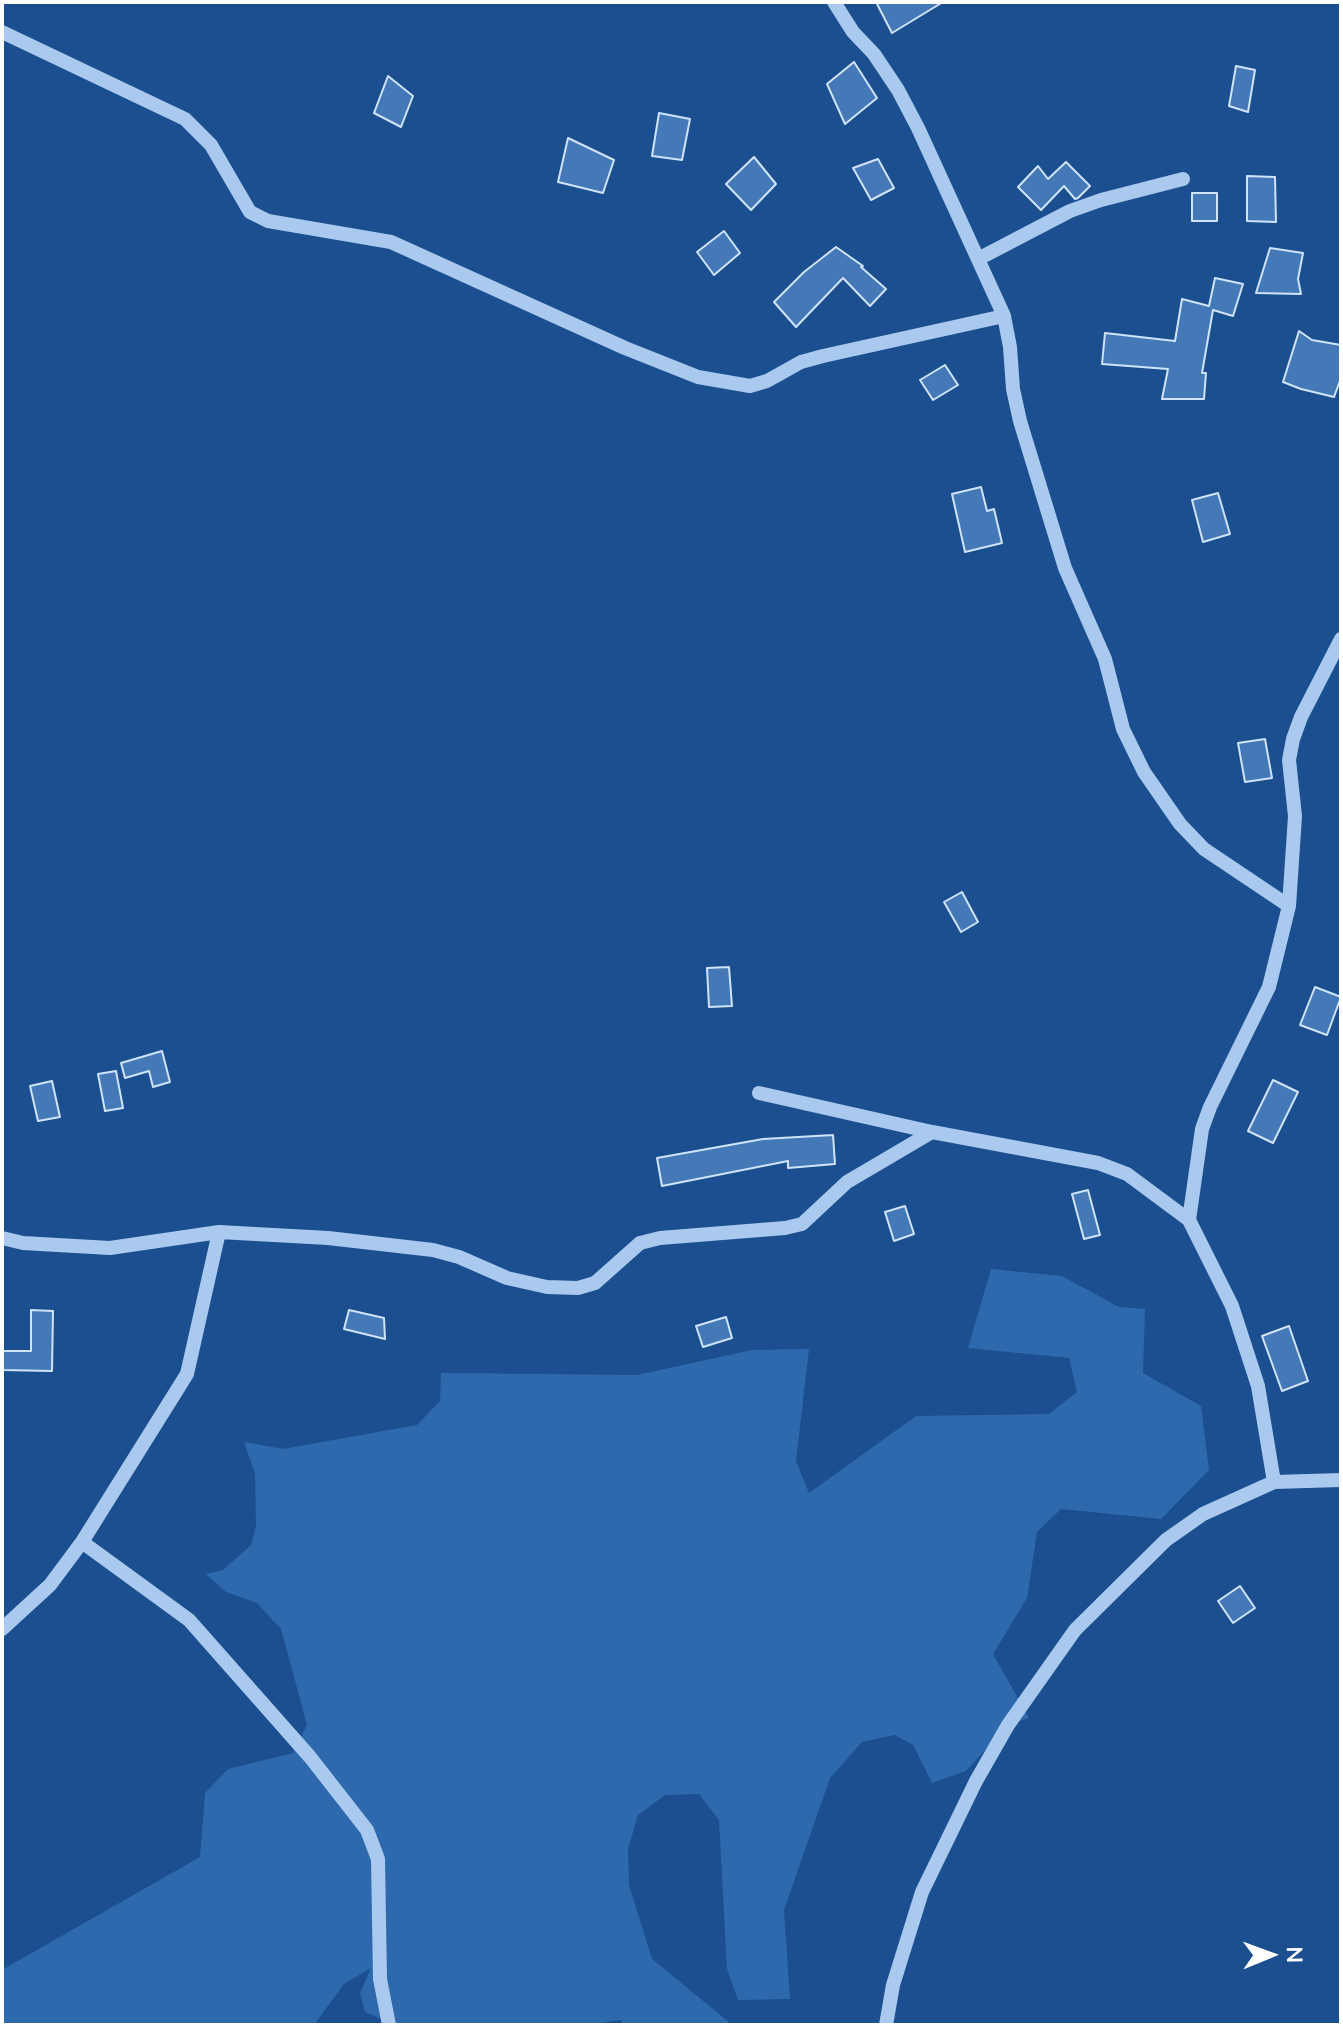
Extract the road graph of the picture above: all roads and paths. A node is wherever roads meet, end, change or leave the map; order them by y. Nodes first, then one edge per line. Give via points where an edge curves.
1 (834, 2) edge
2 (2, 32) edge
3 (1183, 179) dead end
4 (978, 259) junction
5 (1004, 316) junction
6 (1341, 639) edge
7 (1289, 906) junction
8 (759, 1093) dead end
9 (932, 1132) junction
10 (1189, 1220) junction
11 (219, 1232) junction
12 (2, 1238) edge
13 (1341, 1480) edge
14 (1274, 1482) junction
15 (82, 1542) junction
16 (2, 1629) edge
17 (389, 2025) edge
18 (886, 2025) edge

1 - 4 street via 898,90
2 - 5 street via 185,119 211,145 250,212 268,221 391,242 698,377 750,386 801,362
3 - 4 street via 1070,211
4 - 5 street
5 - 7 street via 1024,436 1065,568 1105,659 1123,729 1137,758 1180,824 1204,849
6 - 7 street via 1293,739
7 - 10 street via 1269,987 1202,1129
8 - 9 street
9 - 10 street via 1098,1163 1127,1174
9 - 11 street via 847,1182 802,1224 640,1243 595,1283 578,1288 507,1278 433,1250
10 - 14 street via 1232,1306 1250,1359
11 - 12 street via 110,1248
11 - 15 street via 187,1374
13 - 14 street
14 - 18 street via 1203,1514 1166,1540 1075,1630 1047,1667 976,1781 922,1892
15 - 16 street via 50,1585
15 - 17 street via 189,1620 367,1830 378,1859 380,1979

